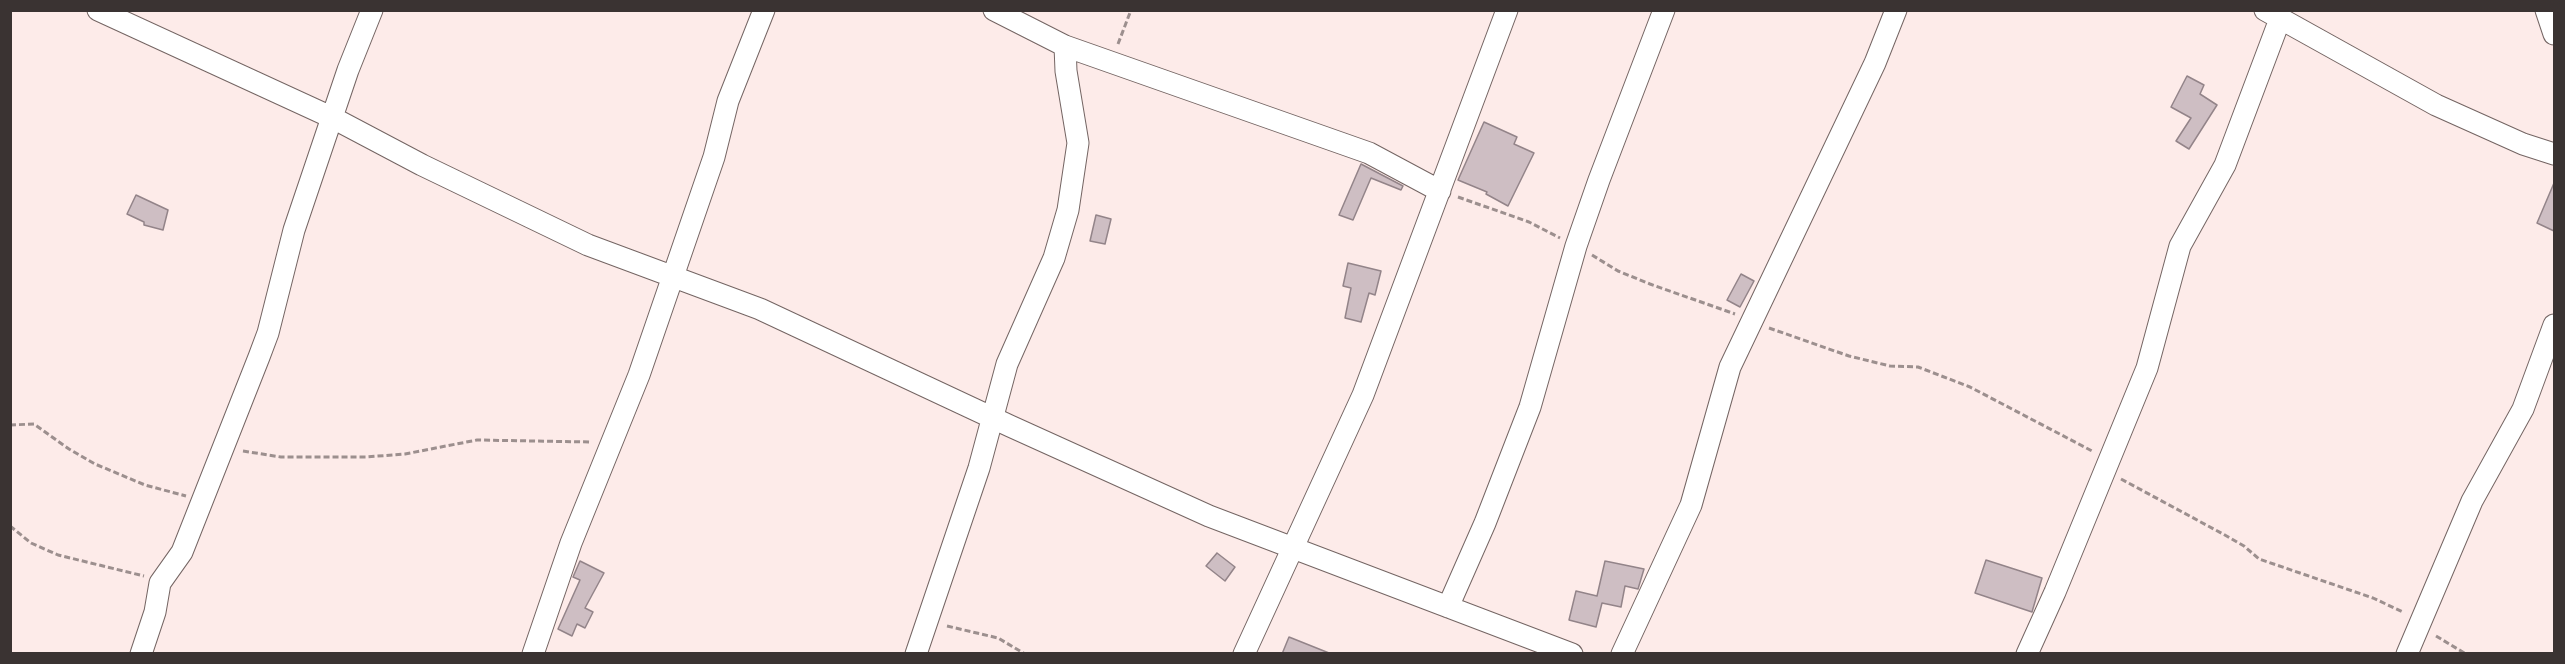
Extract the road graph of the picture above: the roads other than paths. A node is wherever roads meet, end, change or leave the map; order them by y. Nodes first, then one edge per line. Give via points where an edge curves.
1 (98, 10) edge
2 (372, 10) edge
3 (764, 10) edge
4 (994, 10) edge
5 (1507, 10) edge
6 (1664, 10) edge
7 (1896, 10) edge
8 (2546, 10) edge
9 (2272, 15) edge
10 (2554, 34) edge
11 (1065, 46) junction
12 (333, 118) junction
13 (2554, 154) edge
14 (1440, 191) junction
15 (674, 277) junction
16 (2554, 325) edge
17 (992, 418) junction
18 (1294, 548) junction
19 (1448, 607) junction
20 (141, 654) edge
21 (533, 654) edge
22 (916, 654) edge
23 (1244, 654) edge
24 (1572, 654) edge
25 (1622, 654) edge
26 (2027, 654) edge
27 (2407, 654) edge

1 - 12 street
2 - 12 street
3 - 15 street via 728,101 714,158
4 - 11 street
5 - 14 street
6 - 19 street via 1576,246 1530,407
7 - 25 street via 1875,63 1730,367 1691,504
8 - 10 street
9 - 13 street via 2436,105
9 - 26 street via 2225,165 2180,246 2147,368
11 - 14 street via 1369,153
11 - 17 street via 1078,143 1068,210 1054,258 1007,364
12 - 15 street via 588,245
12 - 20 street via 294,230 268,333 181,555 161,581
14 - 18 street via 1363,395
15 - 17 street via 760,309
15 - 21 street via 571,543
16 - 27 street via 2523,409 2472,501
17 - 18 street via 1209,516
17 - 22 street via 980,468
18 - 19 street
18 - 23 street
19 - 24 street

